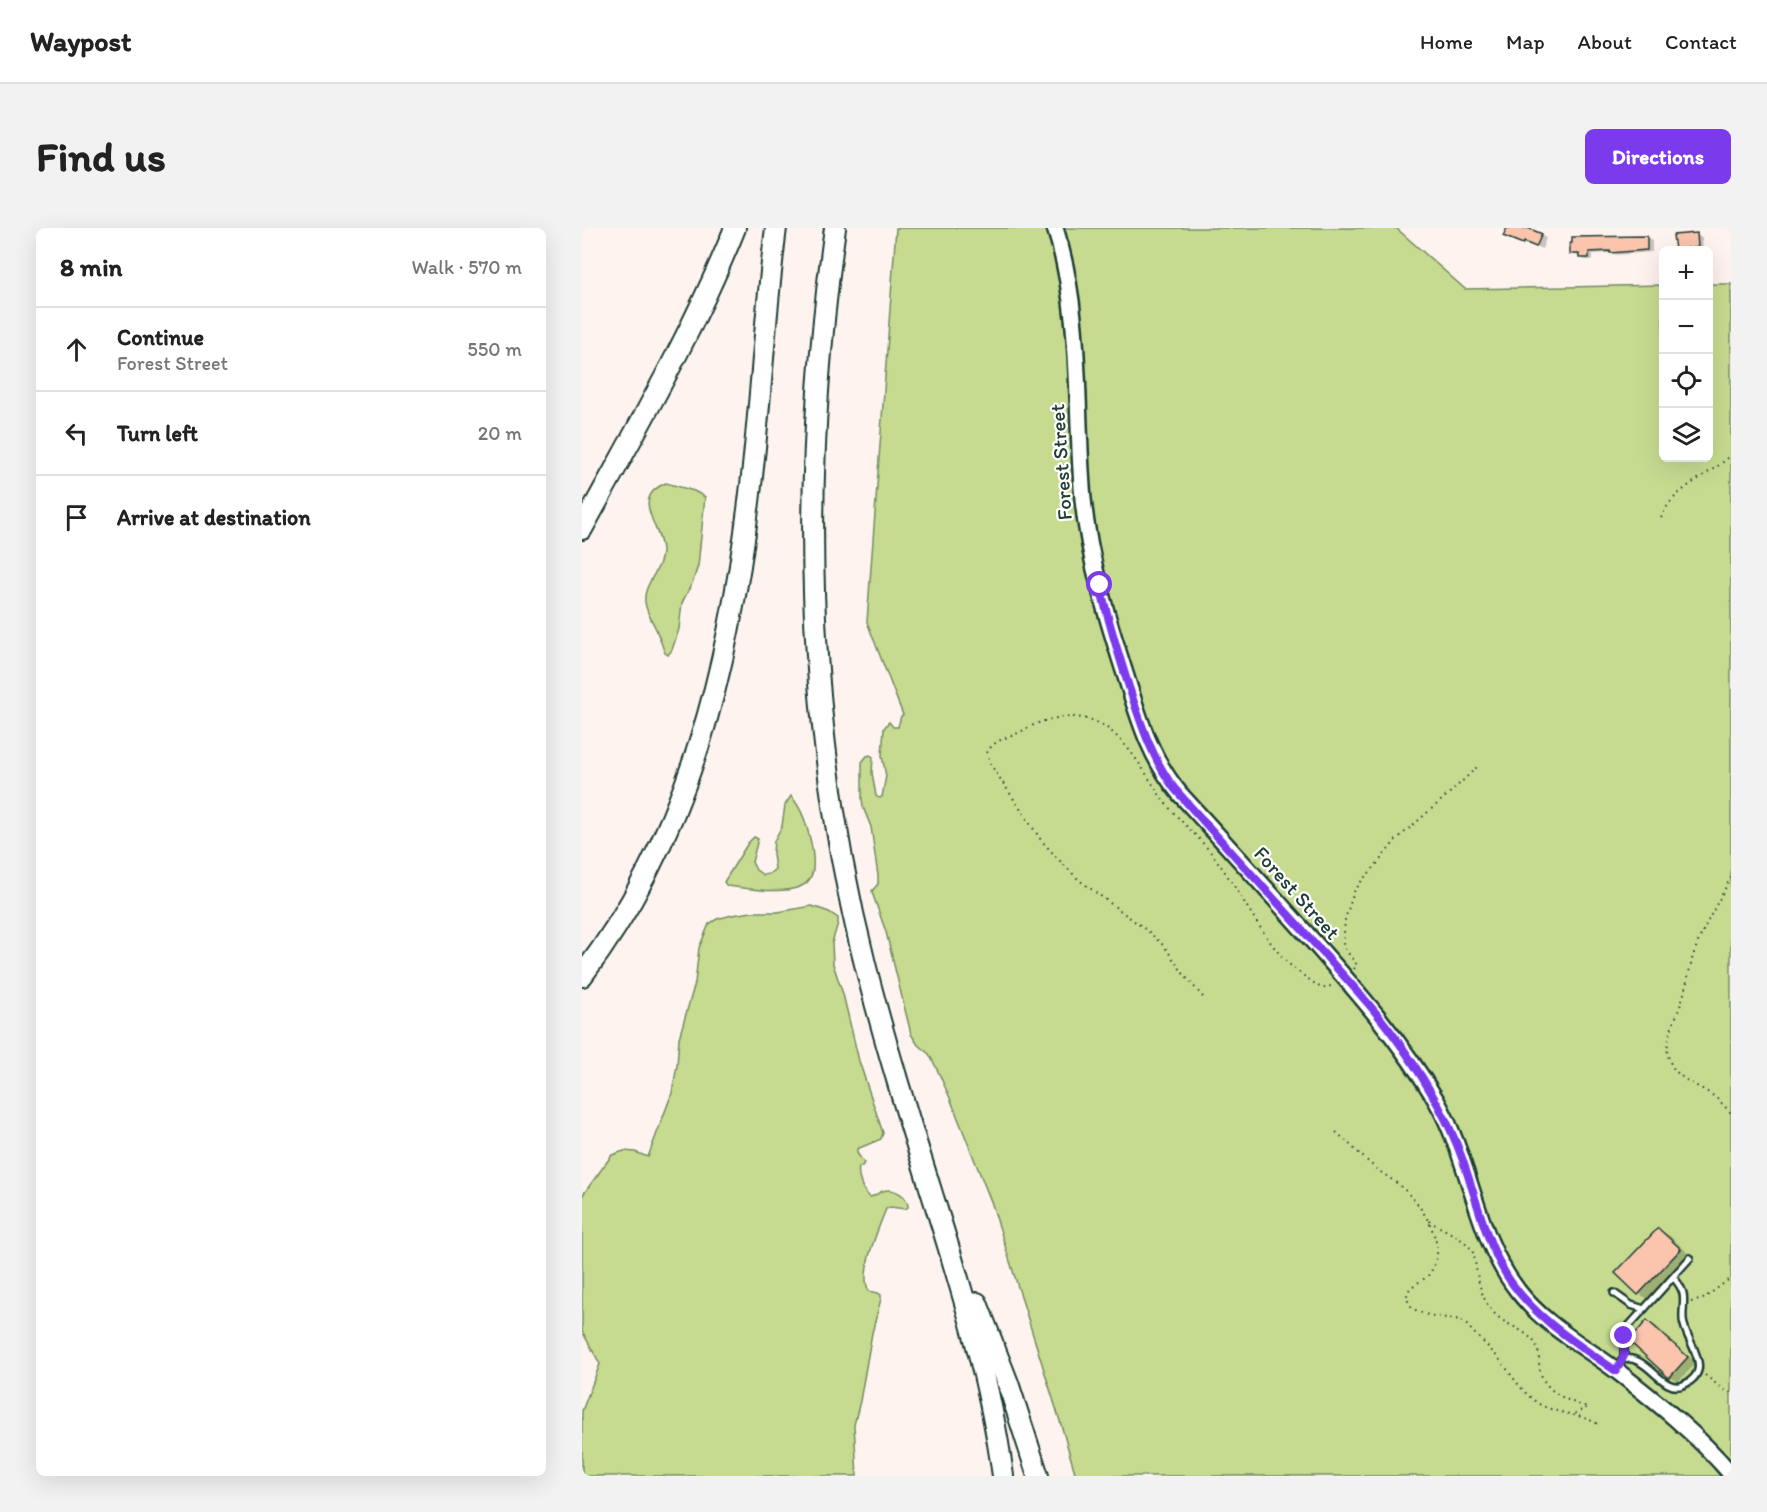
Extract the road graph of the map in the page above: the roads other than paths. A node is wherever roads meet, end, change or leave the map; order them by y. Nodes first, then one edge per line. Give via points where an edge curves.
1 (735, 228) edge
2 (776, 228) edge
3 (835, 228) edge
4 (1055, 228) edge
5 (582, 529) edge
6 (582, 976) edge
7 (922, 1161) junction
8 (1690, 1258) dead end
9 (1673, 1277) junction
10 (1614, 1293) dead end
11 (1644, 1309) junction
12 (1619, 1365) junction
13 (1731, 1474) edge
14 (1003, 1476) edge
15 (1038, 1476) edge

1 - 5 highway via 684,341
2 - 6 highway via 746,525 710,710 685,789 656,856 621,920
3 - 7 highway via 817,425 814,601 821,706 835,821 854,918 876,1009
4 - 12 street, Forest Street via 1074,320 1087,532 1106,611 1148,743 1174,788 1345,977 1403,1049 1436,1101 1461,1156 1490,1242 1519,1293 1584,1348
7 - 14 highway via 976,1339
7 - 15 highway via 1008,1383
8 - 9 lane
9 - 11 lane
9 - 12 lane via 1683,1293 1683,1321 1696,1352 1698,1370 1686,1384 1674,1387 1639,1360 1630,1358
10 - 11 lane
11 - 12 lane via 1627,1328
12 - 13 street, Forest Street

